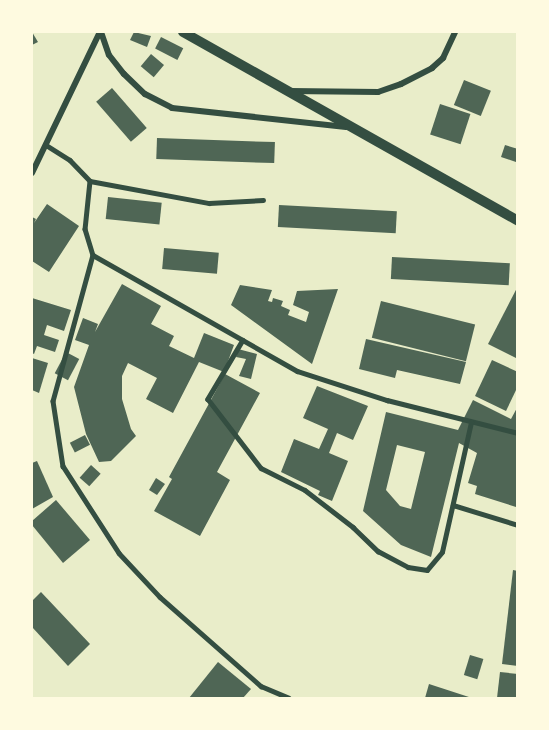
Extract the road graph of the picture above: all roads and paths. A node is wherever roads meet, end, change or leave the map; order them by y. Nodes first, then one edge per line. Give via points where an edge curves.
1 (100, 32) edge
2 (183, 32) edge
3 (455, 32) edge
4 (290, 91) junction
5 (354, 127) junction
6 (46, 146) junction
7 (32, 173) edge
8 (90, 181) junction
9 (263, 200) dead end
10 (518, 221) edge
11 (93, 255) junction
12 (243, 340) junction
13 (471, 422) junction
14 (518, 433) edge
15 (453, 505) junction
16 (518, 525) edge
17 (289, 699) edge

1 - 5 street via 109,55 124,74 145,94 172,108
1 - 6 street
2 - 4 street
3 - 4 street via 443,58 401,84 367,92
4 - 5 street
5 - 10 street
6 - 7 street
6 - 8 lane via 70,160
8 - 9 lane via 209,203
8 - 11 lane via 85,229
11 - 12 lane
11 - 17 lane via 53,401 63,466 118,553 160,597 261,686
12 - 13 lane via 297,371
12 - 15 lane via 208,399 261,468 305,490 378,551 408,567 427,570 442,552
13 - 14 lane
13 - 15 lane
15 - 16 lane

